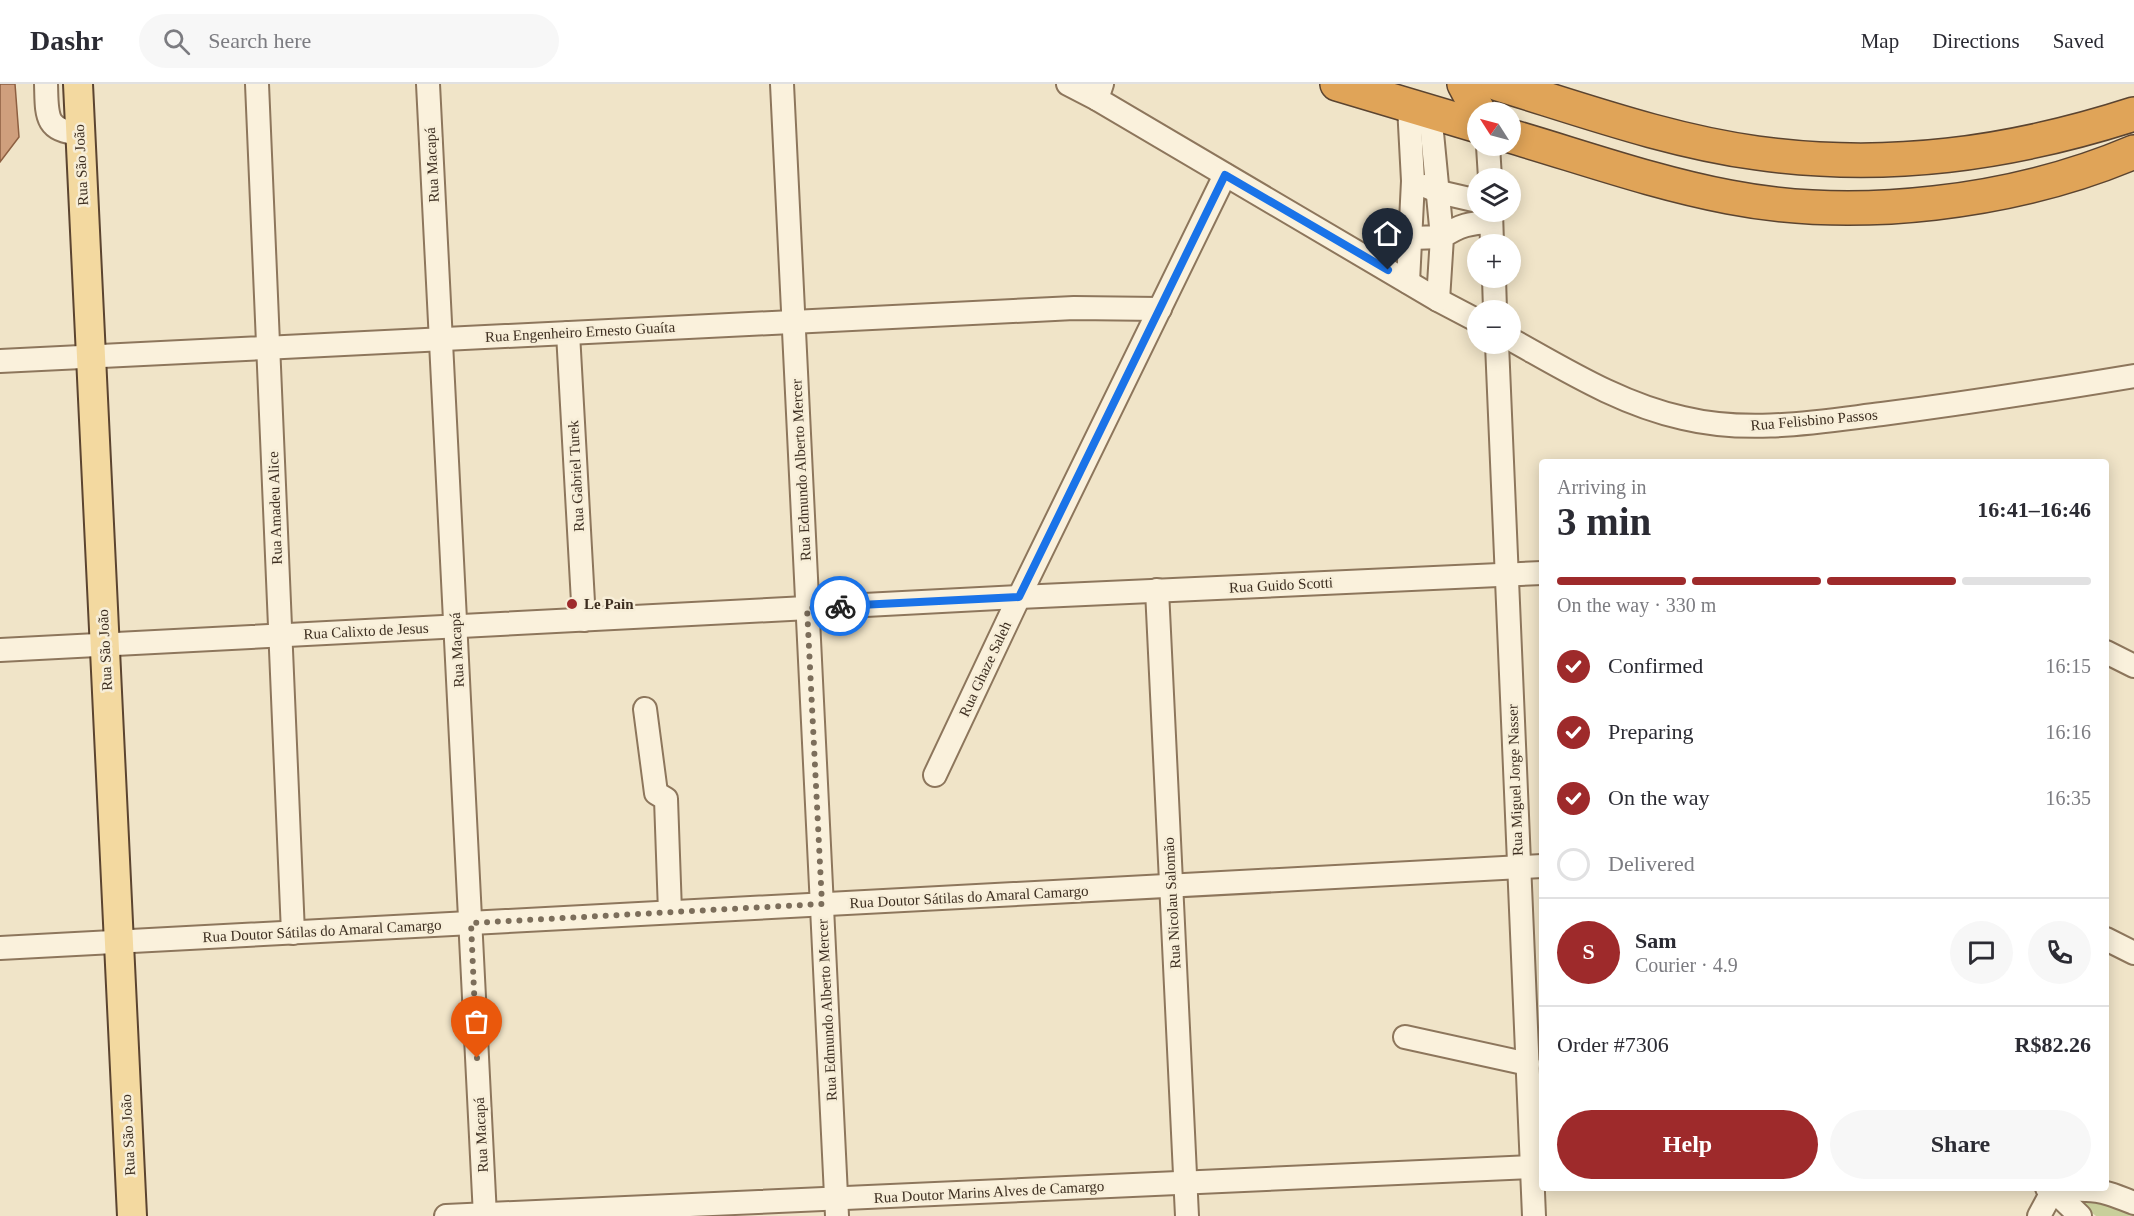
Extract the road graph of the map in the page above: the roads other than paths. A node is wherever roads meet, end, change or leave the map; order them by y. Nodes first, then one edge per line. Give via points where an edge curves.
1 (46, 84) edge
2 (78, 84) edge
3 (257, 84) edge
4 (428, 84) edge
5 (782, 84) edge
6 (1068, 84) edge
7 (1337, 84) edge
8 (1464, 84) edge
9 (1498, 84) edge
10 (1100, 92) edge
11 (1474, 102) edge
12 (1419, 109) junction
13 (2134, 114) edge
14 (1618, 120) junction
15 (1467, 123) edge
16 (80, 132) junction
17 (1521, 139) edge
18 (2134, 152) edge
19 (1592, 160) junction
20 (1225, 175) junction
21 (1413, 181) junction
22 (1439, 192) junction
23 (1467, 198) edge
24 (1492, 226) edge
25 (1442, 237) junction
26 (1411, 238) junction
27 (1408, 282) junction
28 (1438, 300) junction
29 (1160, 309) junction
30 (1467, 315) edge
31 (794, 322) junction
32 (568, 333) junction
33 (441, 339) junction
34 (1521, 345) edge
35 (268, 348) junction
36 (1497, 354) edge
37 (90, 356) junction
38 (0, 361) edge
39 (2134, 376) edge
40 (1539, 573) edge
41 (1507, 575) junction
42 (1157, 590) junction
43 (1019, 597) junction
44 (807, 608) junction
45 (584, 620) junction
46 (456, 627) junction
47 (281, 636) junction
48 (104, 645) junction
49 (0, 650) edge
50 (2109, 654) edge
51 (2134, 666) edge
52 (645, 709) dead end
53 (935, 775) dead end
54 (1539, 866) edge
55 (1519, 867) junction
56 (1171, 886) junction
57 (822, 904) junction
58 (670, 912) junction
59 (471, 923) junction
60 (293, 933) junction
61 (2109, 940) edge
62 (119, 942) junction
63 (0, 948) edge
64 (2134, 953) edge
65 (1405, 1037) dead end
66 (1528, 1064) junction
67 (1532, 1167) junction
68 (1186, 1183) junction
69 (2049, 1191) edge
70 (2052, 1191) edge
71 (2094, 1191) edge
72 (2134, 1203) edge
73 (837, 1207) edge
74 (485, 1215) edge
75 (132, 1216) edge
76 (446, 1216) edge
77 (1187, 1216) edge
78 (1534, 1216) edge
79 (2039, 1216) edge
80 (2080, 1216) edge

1 - 16 street via 48,119 56,129
2 - 16 main road, Rua São João
3 - 35 street, Rua Amadeu Alice
4 - 33 street, Rua Macapá
5 - 31 street, Rua Edmundo Alberto Mercer
6 - 10 street
7 - 12 highway
8 - 11 highway
9 - 14 highway
10 - 20 street
12 - 15 highway
12 - 21 street
12 - 22 street
13 - 14 highway via 2088,129 1989,151 1872,160 1756,153
14 - 19 highway via 1614,135
16 - 37 main road, Rua São João
17 - 19 highway
18 - 19 highway via 2028,186 1971,197 1877,207 1821,207 1731,198
20 - 27 street
20 - 29 street, Rua Ghaze Saleh
21 - 22 street
21 - 26 street
22 - 23 street
22 - 25 street
24 - 25 street via 1472,223
25 - 26 street
25 - 28 street
26 - 27 street
27 - 28 street
28 - 30 street
29 - 31 street, Rua Engenheiro Ernesto Guaíta via 1074,308
29 - 43 street, Rua Ghaze Saleh
31 - 32 street, Rua Engenheiro Ernesto Guaíta
31 - 44 street, Rua Edmundo Alberto Mercer
32 - 33 street, Rua Engenheiro Ernesto Guaíta
32 - 45 street, Rua Gabriel Turek
33 - 35 street, Rua Engenheiro Ernesto Guaíta
33 - 46 street, Rua Macapá
34 - 39 street, Rua Felisbino Passos via 1622,399 1716,425 1782,425 1899,412
35 - 37 street, Rua Engenheiro Ernesto Guaíta
35 - 47 street, Rua Amadeu Alice
36 - 41 street, Rua Miguel Jorge Nasser
37 - 38 street, Rua Engenheiro Ernesto Guaíta
37 - 48 main road, Rua São João
40 - 41 street, Rua Guido Scotti
41 - 42 street, Rua Guido Scotti
41 - 55 street, Rua Miguel Jorge Nasser
42 - 43 street, Rua Guido Scotti
42 - 56 street, Rua Nicolau Salomão
43 - 44 street, Rua Calixto de Jesus
43 - 53 street, Rua Ghaze Saleh
44 - 45 street, Rua Calixto de Jesus
44 - 57 street, Rua Edmundo Alberto Mercer
45 - 46 street, Rua Calixto de Jesus
46 - 47 street, Rua Calixto de Jesus
46 - 59 street, Rua Macapá
47 - 48 street, Rua Calixto de Jesus
47 - 60 street, Rua Amadeu Alice
48 - 49 street, Rua Calixto de Jesus
48 - 62 main road, Rua São João
50 - 51 street
52 - 58 street via 656,793 666,799
54 - 55 street, Rua Doutor Sátilas do Amaral Camargo
55 - 56 street, Rua Doutor Sátilas do Amaral Camargo
55 - 66 street, Rua Miguel Jorge Nasser
56 - 57 street, Rua Doutor Sátilas do Amaral Camargo
56 - 68 street, Rua Nicolau Salomão
57 - 58 street, Rua Doutor Sátilas do Amaral Camargo
57 - 73 street, Rua Edmundo Alberto Mercer
58 - 59 street, Rua Doutor Sátilas do Amaral Camargo
59 - 60 street, Rua Doutor Sátilas do Amaral Camargo
59 - 74 street, Rua Macapá
60 - 62 street, Rua Doutor Sátilas do Amaral Camargo
61 - 64 street
62 - 63 street, Rua Doutor Sátilas do Amaral Camargo
62 - 75 main road, Rua São João
65 - 66 street
66 - 67 street, Rua Miguel Jorge Nasser
67 - 68 street, Rua Doutor Marins Alves de Camargo
67 - 78 street, Rua Miguel Jorge Nasser
68 - 73 street, Rua Doutor Marins Alves de Camargo
68 - 77 street, Rua Nicolau Salomão
69 - 79 street
70 - 80 street
71 - 72 street
73 - 74 street, Rua Doutor Marins Alves de Camargo
74 - 76 street, Rua Doutor Marins Alves de Camargo

